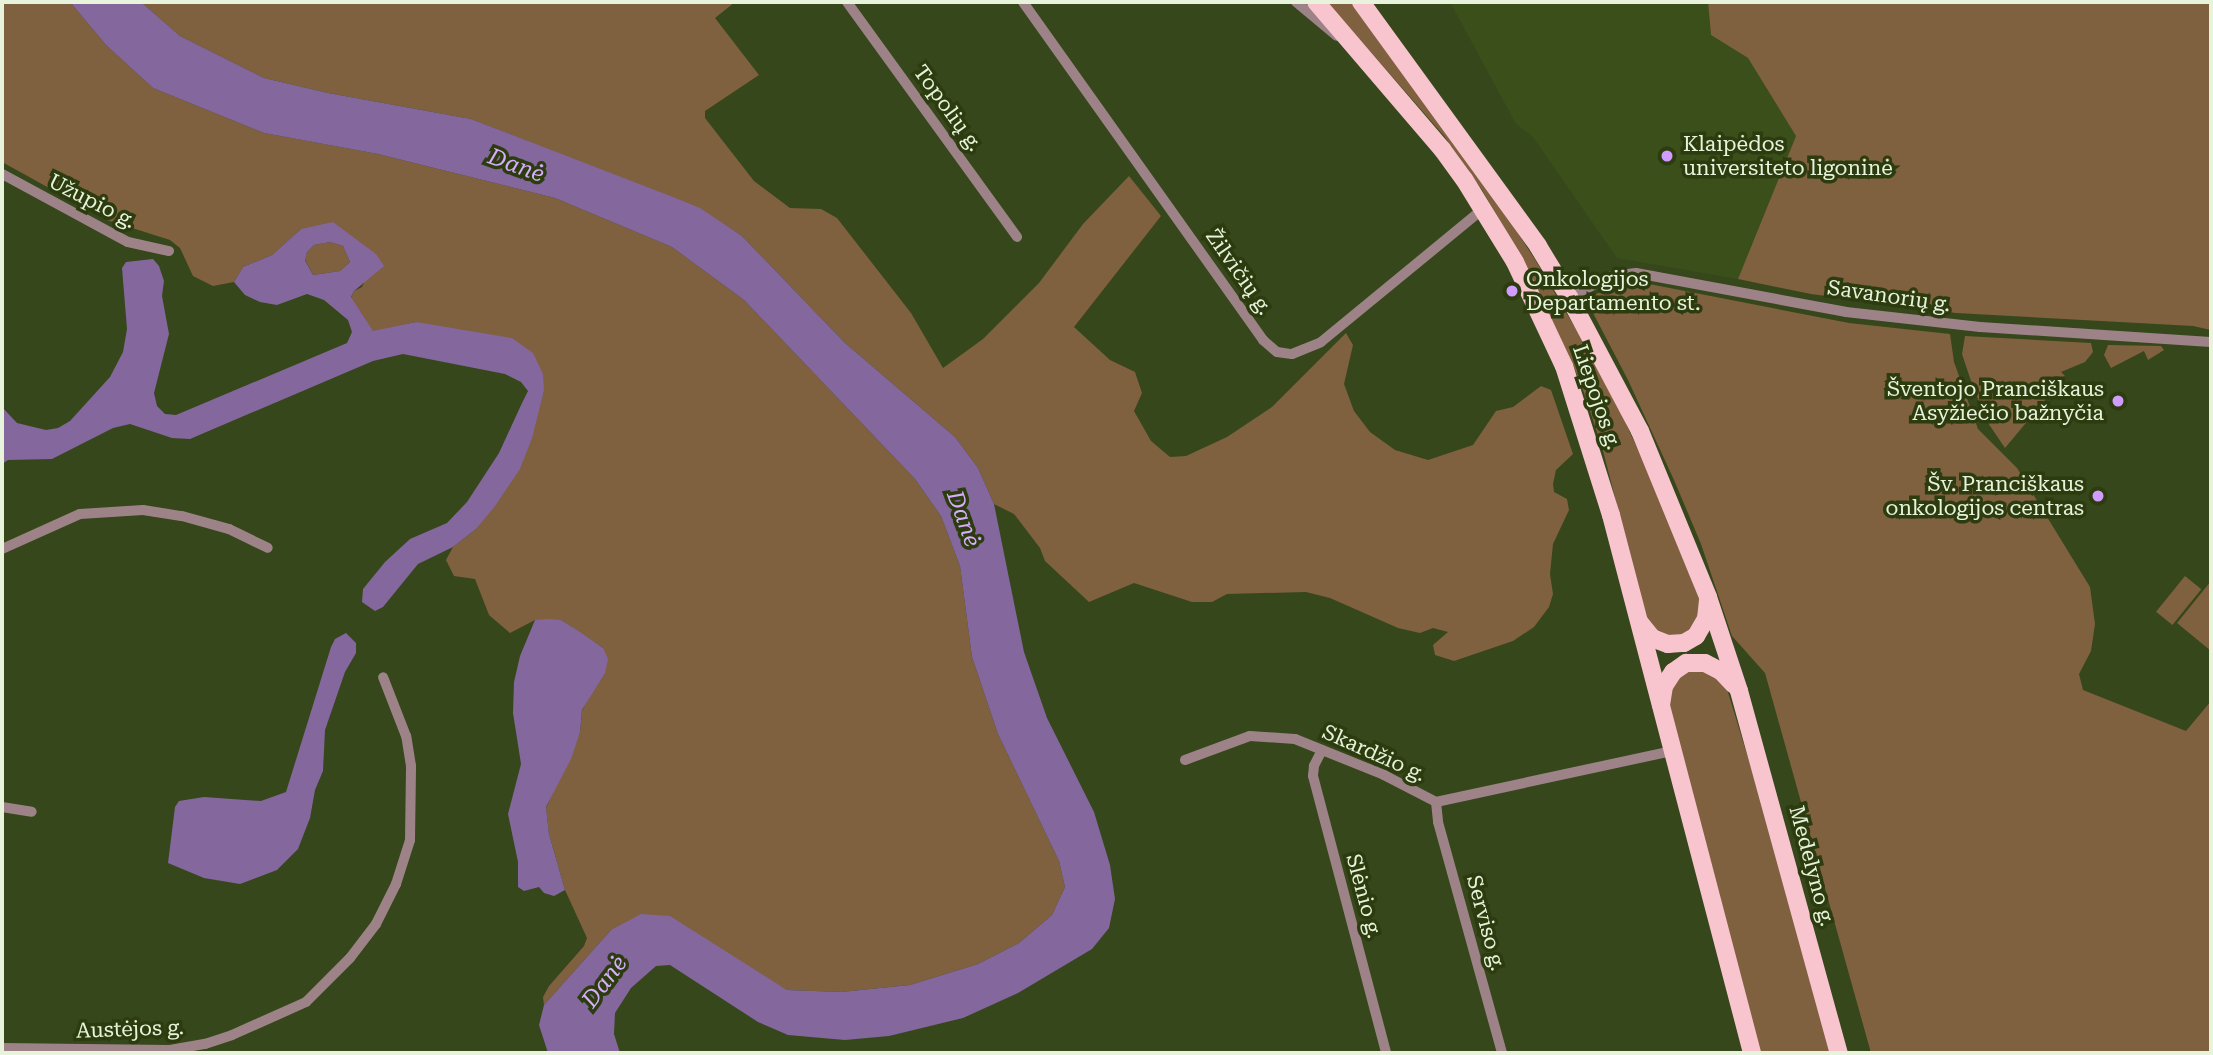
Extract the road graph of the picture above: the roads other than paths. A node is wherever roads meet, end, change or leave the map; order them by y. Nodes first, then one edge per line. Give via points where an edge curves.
1 (847, 2) edge
2 (1023, 2) edge
3 (1296, 2) edge
4 (1316, 2) edge
5 (1361, 2) edge
6 (1367, 62) junction
7 (2, 174) edge
8 (1483, 209) junction
9 (1017, 237) dead end
10 (169, 251) dead end
11 (1569, 297) junction
12 (2211, 342) edge
13 (268, 548) dead end
14 (2, 549) edge
15 (1708, 597) junction
16 (1638, 620) junction
17 (383, 677) dead end
18 (1739, 691) junction
19 (1661, 709) junction
20 (1322, 750) junction
21 (1672, 751) junction
22 (1185, 760) dead end
23 (1436, 802) junction
24 (2, 807) edge
25 (32, 812) dead end
26 (2, 1048) edge
27 (1386, 1053) edge
28 (1502, 1053) edge
29 (1752, 1053) edge
30 (1839, 1053) edge

1 - 9 street, Topolių g.
2 - 8 street, Žilvičių g. via 1277,352 1292,354 1321,342
3 - 6 street
4 - 6 main road, Liepojos g.
5 - 11 main road, Liepojos g. via 1509,202
6 - 8 main road, Liepojos g. via 1442,149
7 - 10 street, Užupio g. via 128,243
8 - 16 main road, Liepojos g. via 1543,317 1564,366
11 - 12 street, Savanorių g. via 1612,275 1636,272 1860,313 1979,327
11 - 15 main road, Liepojos g. via 1640,431
13 - 14 street via 182,516 130,510 80,514
15 - 16 main road via 1706,619 1696,636 1684,643 1668,645 1652,638
15 - 18 main road, Liepojos g.
16 - 19 main road, Liepojos g.
17 - 26 street, Austėjos g. via 406,736 411,766 410,840 396,884 376,924 306,1002 232,1035 170,1050
18 - 19 main road via 1721,671 1705,663 1686,663 1673,672 1664,687
18 - 30 main road, Medelyno g.
19 - 21 main road
20 - 22 street, Skardžio g. via 1295,739 1250,736
20 - 23 street, Skardžio g.
20 - 27 street, Slėnio g. via 1313,776
21 - 23 street, Skardžio g.
21 - 29 main road
23 - 28 street, Serviso g.
24 - 25 street

